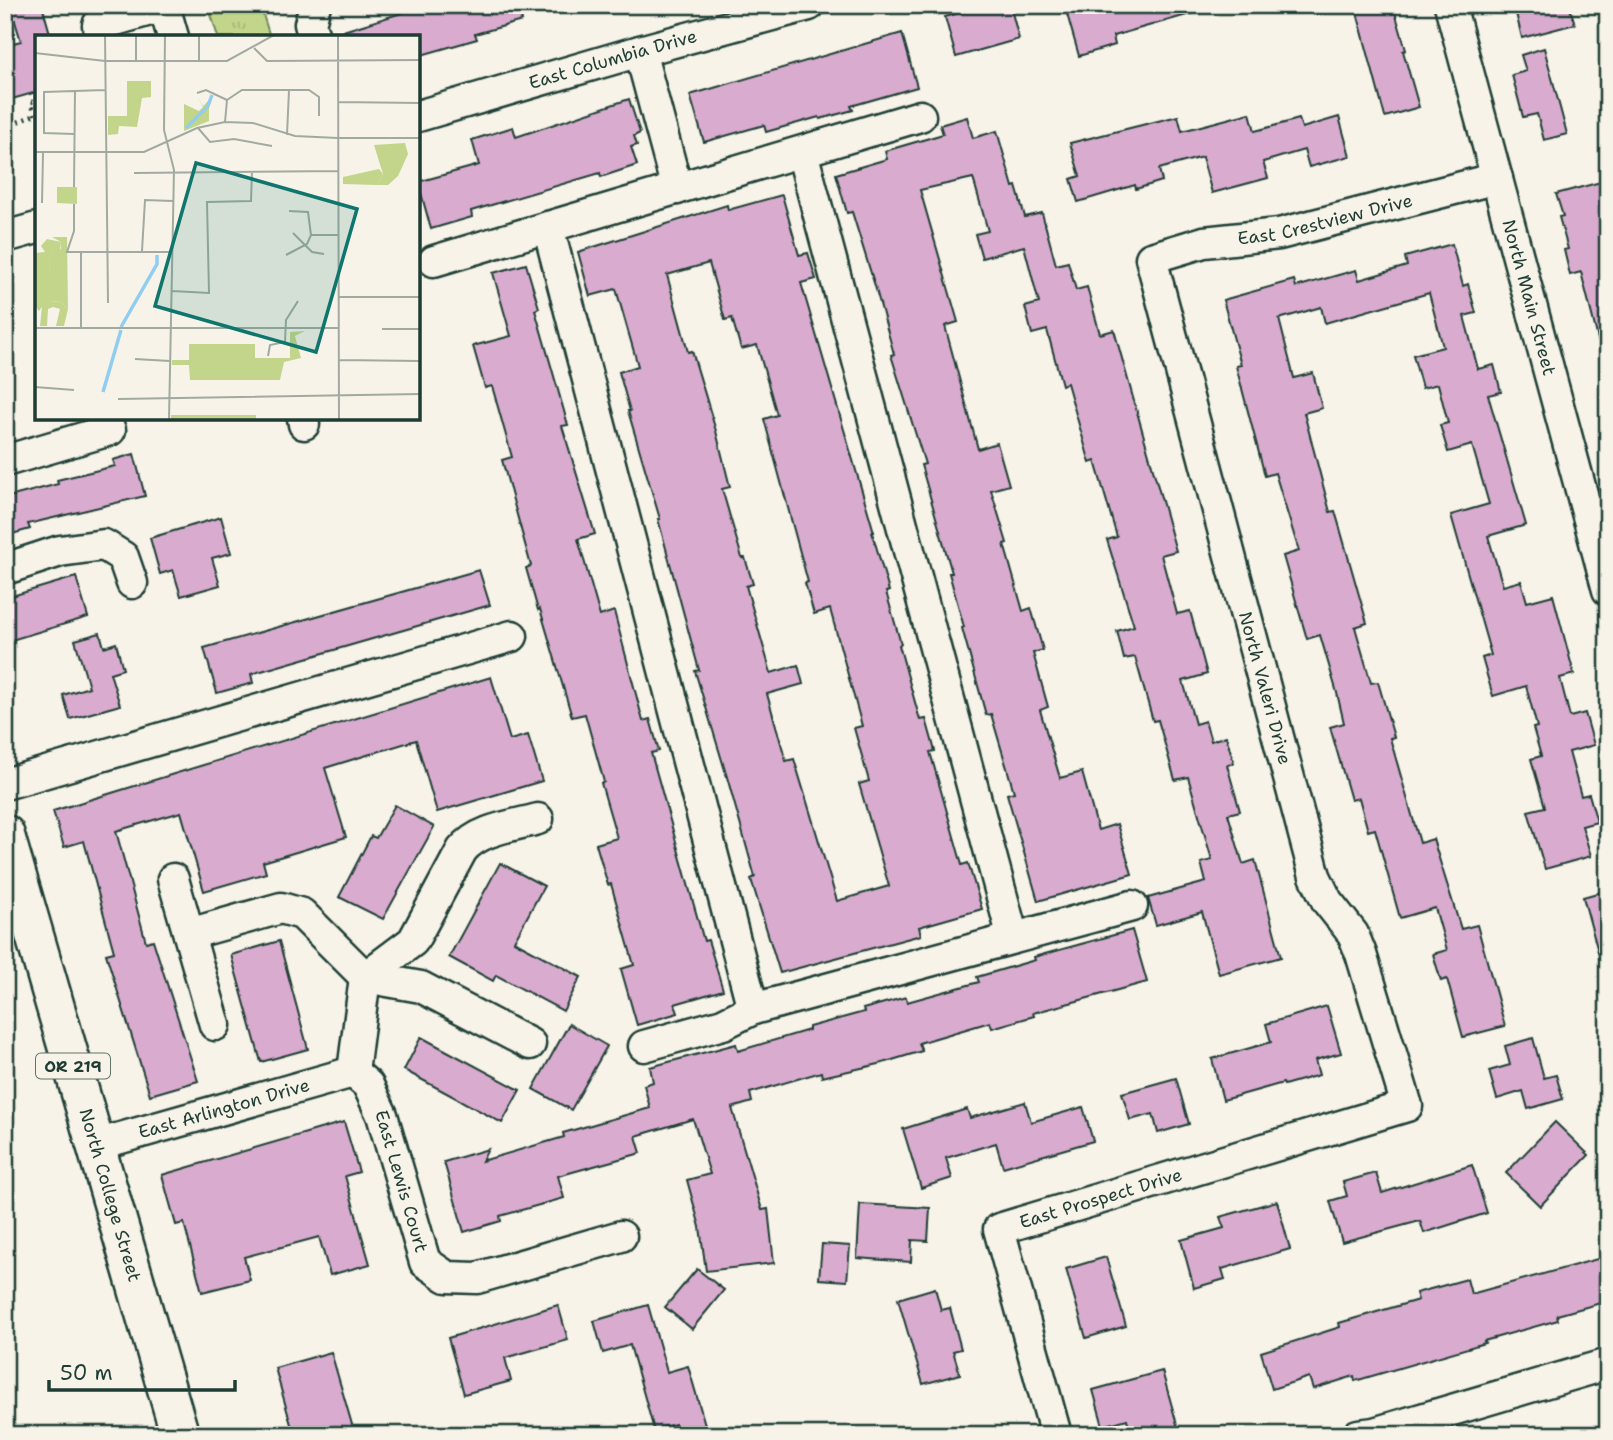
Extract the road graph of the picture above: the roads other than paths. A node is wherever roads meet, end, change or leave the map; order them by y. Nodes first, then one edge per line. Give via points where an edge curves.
1 (315, 5) edge
2 (808, 5) edge
3 (1450, 5) edge
4 (100, 35) edge
5 (172, 35) edge
6 (313, 35) edge
7 (640, 51) junction
8 (420, 115) edge
9 (920, 116) dead end
10 (802, 152) junction
11 (1497, 178) junction
12 (677, 188) junction
13 (548, 227) junction
14 (35, 229) edge
15 (5, 237) edge
16 (1151, 258) joint
17 (434, 261) dead end
18 (110, 430) dead end
19 (5, 461) edge
20 (1602, 548) edge
21 (5, 569) edge
22 (132, 583) dead end
23 (1608, 590) edge
24 (512, 636) dead end
25 (5, 784) edge
26 (538, 819) dead end
27 (5, 834) edge
28 (173, 879) dead end
29 (1132, 906) dead end
30 (189, 934) junction
31 (1013, 939) junction
32 (365, 977) junction
33 (753, 1009) junction
34 (215, 1025) dead end
35 (530, 1044) dead end
36 (643, 1046) dead end
37 (353, 1072) junction
38 (1407, 1106) joint
39 (96, 1145) junction
40 (621, 1236) dead end
41 (1608, 1364) edge
42 (180, 1435) edge
43 (1056, 1435) edge
44 (1358, 1435) edge

1 - 6 street via 310,24
2 - 7 street, East Columbia Drive
3 - 11 street, North Main Street
4 - 5 street via 97,25 164,6
7 - 8 street, East Columbia Drive
7 - 12 street
9 - 10 street
10 - 12 street
10 - 31 street
11 - 16 street, East Crestview Drive via 1279,234 1204,242
11 - 20 street, North Main Street
12 - 13 street
13 - 17 street
13 - 33 street
14 - 15 street
16 - 38 street, North Valeri Drive via 1315,876 1327,901 1353,934
18 - 19 street
20 - 23 street, North Main Street
21 - 22 street via 60,551 104,545 123,557
24 - 25 street
26 - 32 street via 470,841 413,941
27 - 39 main road, North College Street / OR 219
28 - 30 street
29 - 31 street
30 - 32 street via 281,908 302,914
30 - 34 street
31 - 33 street
32 - 35 street via 421,986
32 - 37 street
33 - 36 street via 723,1024
37 - 39 street, East Arlington Drive
37 - 40 street, East Lewis Court via 368,1085 382,1115 425,1262 447,1277 478,1278
38 - 43 street, East Prospect Drive via 999,1229
39 - 42 main road, North College Street / OR 219
41 - 44 street

